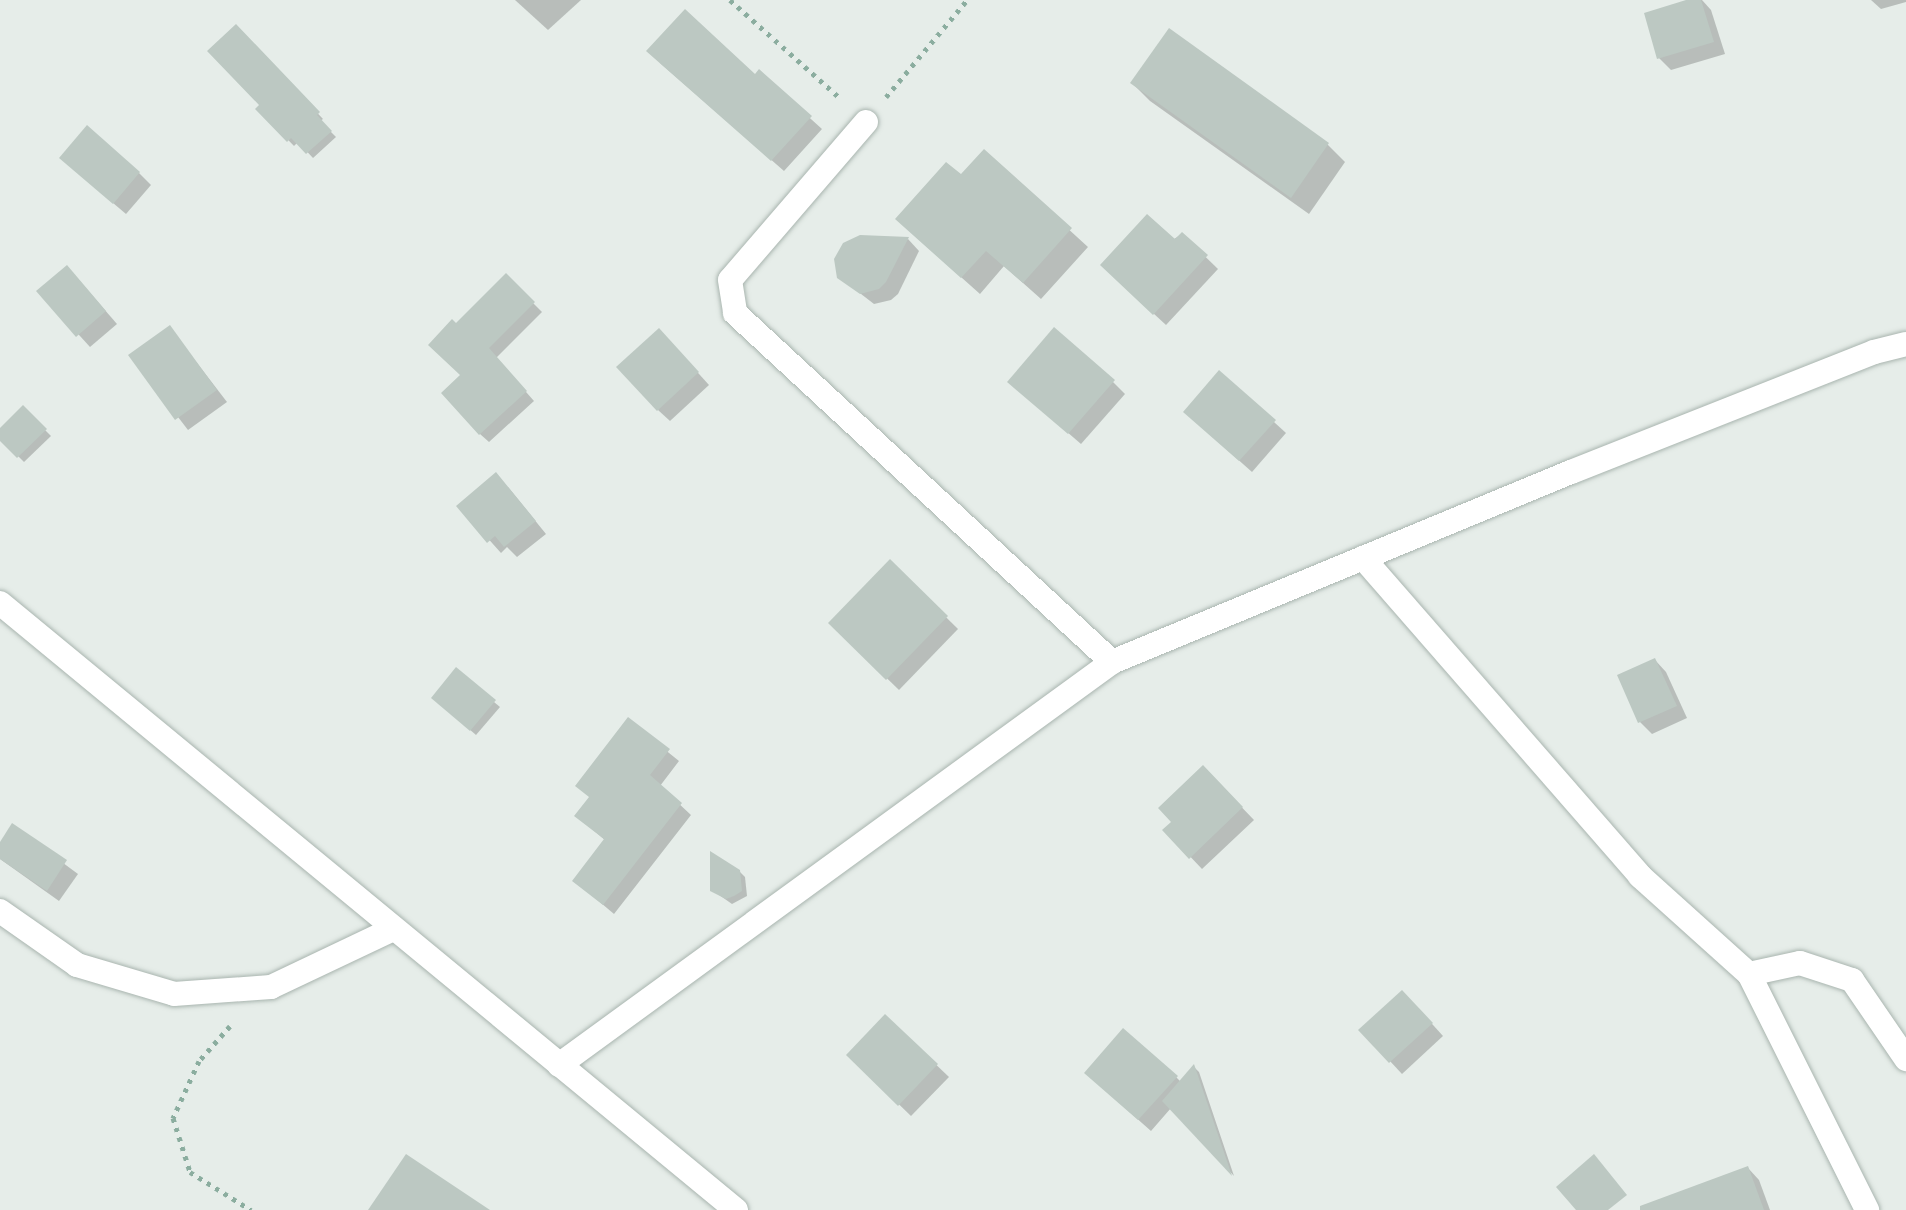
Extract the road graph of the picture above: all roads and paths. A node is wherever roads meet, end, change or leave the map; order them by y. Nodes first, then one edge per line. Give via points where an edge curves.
1 (730, 0) edge
2 (967, 0) edge
3 (866, 122) junction
4 (1906, 344) edge
5 (1363, 558) junction
6 (0, 603) edge
7 (1112, 662) junction
8 (0, 911) edge
9 (393, 929) junction
10 (1749, 974) junction
11 (271, 987) junction
12 (1906, 1059) edge
13 (559, 1065) junction
14 (251, 1210) edge
15 (736, 1210) edge
16 (1867, 1210) edge

1 - 3 path
2 - 3 path
3 - 7 street via 730,280 735,313
4 - 5 street via 1874,352
5 - 7 street
5 - 10 street via 1640,876
6 - 9 street
7 - 13 street
8 - 11 street via 77,965 174,994
9 - 11 street
9 - 13 street
10 - 12 street via 1800,963 1852,980
10 - 16 street
11 - 14 path via 199,1061 173,1118 190,1172
13 - 15 street

